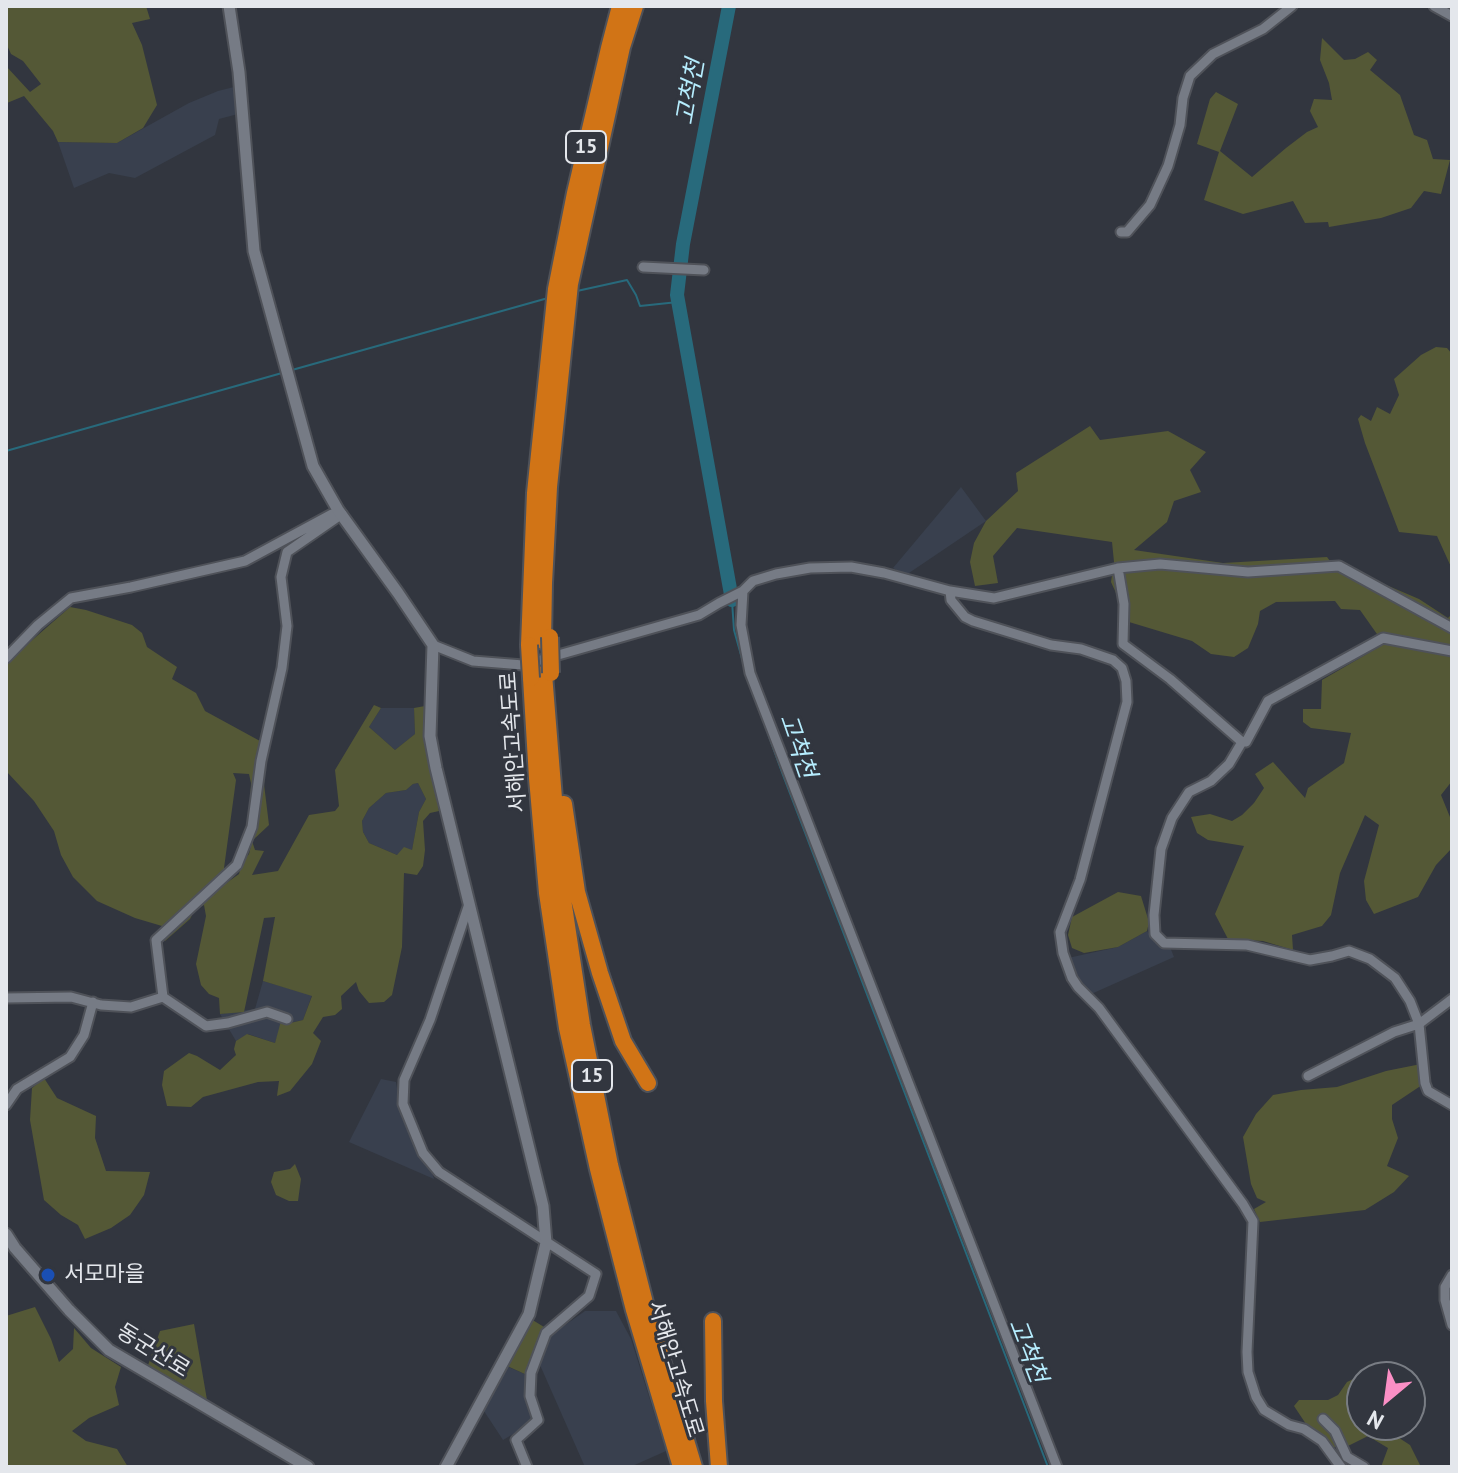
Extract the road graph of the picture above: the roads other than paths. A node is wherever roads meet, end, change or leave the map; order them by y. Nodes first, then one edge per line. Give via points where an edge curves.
1 (620, 6) edge
2 (635, 6) edge
3 (1292, 6) edge
4 (1434, 6) edge
5 (228, 9) edge
6 (1452, 16) edge
7 (1121, 232) dead end
8 (643, 267) dead end
9 (700, 269) dead end
10 (563, 286) junction
11 (559, 315) junction
12 (340, 512) junction
13 (1118, 568) junction
14 (950, 591) junction
15 (741, 592) junction
16 (1452, 628) edge
17 (541, 641) junction
18 (433, 645) junction
19 (1452, 651) edge
20 (6, 658) edge
21 (542, 675) junction
22 (1246, 742) dead end
23 (469, 904) junction
24 (163, 997) junction
25 (6, 998) edge
26 (1452, 999) edge
27 (93, 1002) junction
28 (287, 1019) dead end
29 (1419, 1024) junction
30 (1308, 1076) dead end
31 (648, 1083) dead end
32 (6, 1105) edge
33 (1452, 1105) edge
34 (6, 1234) edge
35 (546, 1243) junction
36 (1452, 1275) edge
37 (713, 1321) dead end
38 (1452, 1325) edge
39 (1323, 1419) dead end
40 (1347, 1457) junction
41 (308, 1467) edge
42 (446, 1467) edge
43 (527, 1467) edge
44 (681, 1467) edge
45 (694, 1467) edge
46 (719, 1467) edge
47 (1057, 1467) edge
48 (1341, 1467) edge
49 (1364, 1467) edge

1 - 10 highway, 서해안고속도로 / 15 via 579,178
2 - 10 highway, 서해안고속도로 / 15
3 - 7 street via 1263,29 1213,54 1190,76 1168,166 1150,205 1127,232
4 - 6 street
5 - 12 street via 239,72 254,251 313,466
8 - 9 street
10 - 11 highway, 서해안고속도로 / 15
11 - 17 highway, 서해안고속도로 / 15
11 - 17 highway, 서해안고속도로 / 15 via 535,493
12 - 18 street
12 - 20 street via 245,561 71,598
12 - 24 street via 287,552 281,577 287,626 282,668 252,827 237,865 156,940
13 - 14 street via 994,598
13 - 16 street via 1160,564 1248,572 1339,566
13 - 29 street via 1123,644 1242,742 1229,764 1189,792 1172,818 1161,849 1155,934 1164,943 1247,945 1310,960 1349,951 1395,978
14 - 15 street via 851,567 776,574 753,581
14 - 48 street via 951,600 973,621 1081,649 1122,668 1127,702 1080,880 1060,932 1063,953 1078,987 1099,1008 1253,1221 1247,1352 1256,1397 1264,1410 1322,1441
15 - 18 street via 699,615 523,665 473,661
15 - 47 street via 750,673
17 - 21 highway, 서해안고속도로 / 15, bridge
18 - 23 street via 430,736
19 - 22 street via 1383,638 1268,701
21 - 31 highway via 577,892 623,1041
21 - 44 highway, 서해안고속도로 / 15 via 537,778 567,1028 634,1310
21 - 45 highway, 서해안고속도로 / 15 via 561,886 582,1025 642,1293
23 - 35 street via 543,1206
23 - 35 street via 404,1080 403,1104 423,1153 439,1172
24 - 27 street via 131,1007
24 - 28 street via 206,1026 267,1012
25 - 27 street
26 - 29 street
27 - 32 street via 84,1035 70,1057 12,1087
29 - 30 street
29 - 33 street via 1428,1091
34 - 41 street, 동군산로 via 109,1350
35 - 42 street via 529,1314
35 - 43 street via 596,1274 589,1296 546,1333 531,1373 530,1396 538,1420 516,1440
36 - 38 street via 1445,1287
37 - 46 highway
39 - 40 street
40 - 48 street
40 - 49 street

